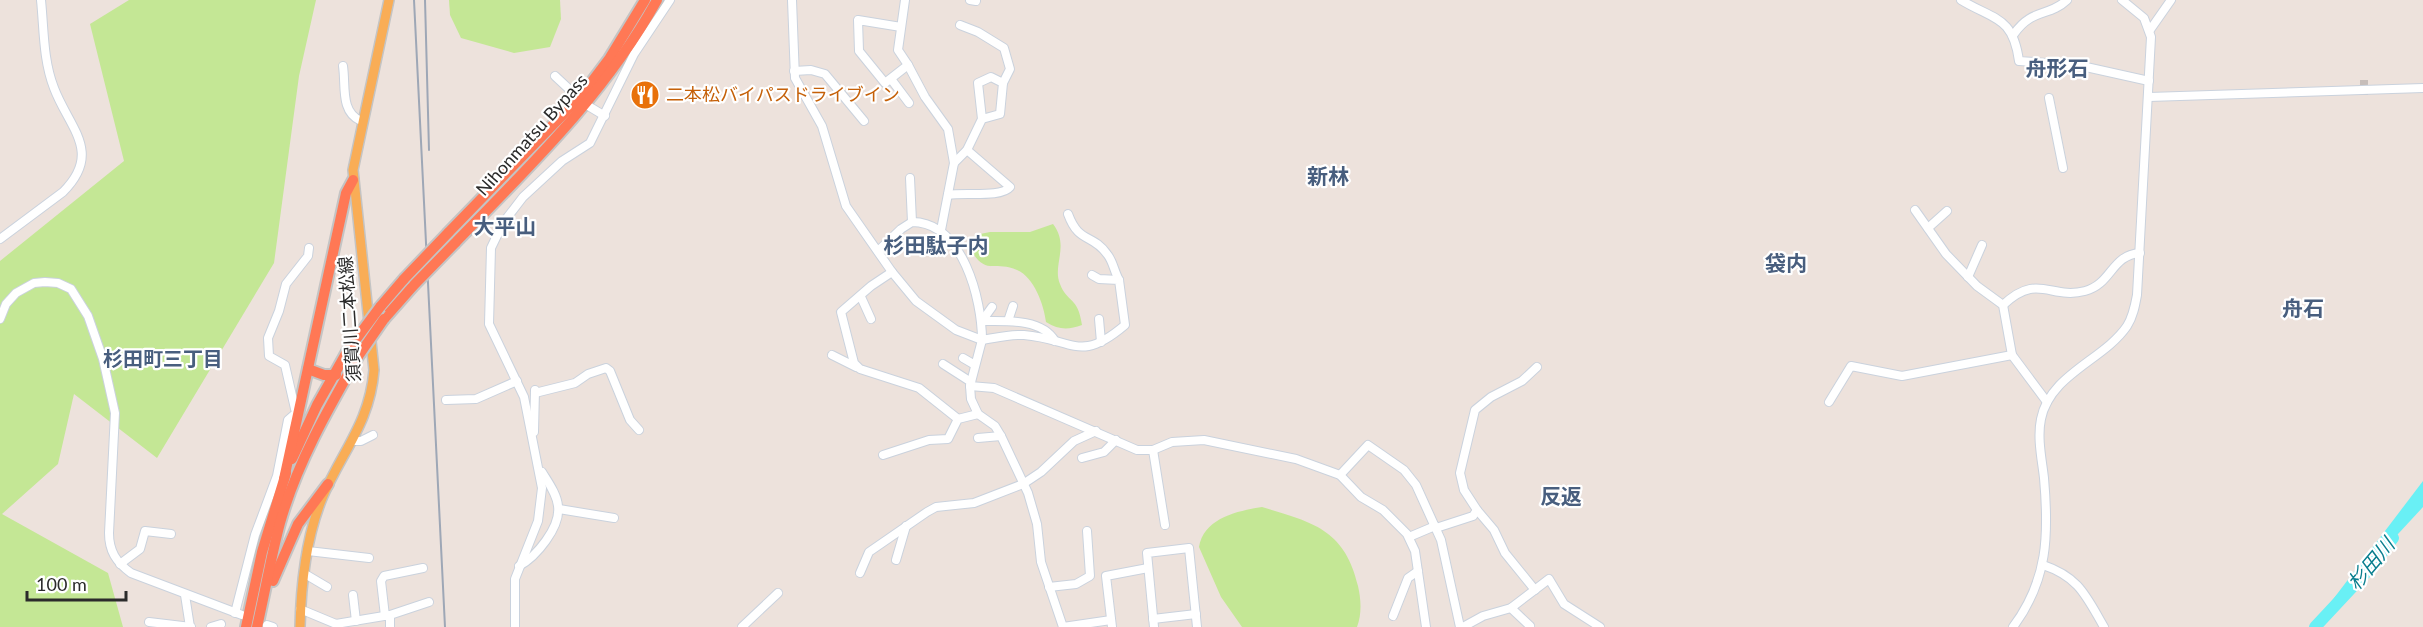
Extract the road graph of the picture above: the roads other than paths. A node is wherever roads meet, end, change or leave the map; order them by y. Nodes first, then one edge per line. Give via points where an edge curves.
1 (41, 0) edge
2 (389, 0) edge
3 (645, 0) edge
4 (657, 0) edge
5 (670, 0) edge
6 (792, 0) edge
7 (905, 0) edge
8 (1961, 0) edge
9 (2067, 0) edge
10 (2122, 0) edge
11 (2171, 0) edge
12 (960, 25) dead end
13 (901, 27) junction
14 (2150, 30) junction
15 (2014, 34) junction
16 (908, 65) junction
17 (343, 66) dead end
18 (794, 71) junction
19 (555, 76) dead end
20 (891, 79) junction
21 (2150, 81) junction
22 (1003, 83) junction
23 (2423, 88) edge
24 (2149, 97) junction
25 (2049, 99) dead end
26 (581, 102) junction
27 (909, 103) dead end
28 (605, 116) junction
29 (982, 119) junction
30 (361, 121) junction
31 (864, 121) dead end
32 (967, 150) junction
33 (954, 163) junction
34 (2063, 168) dead end
35 (910, 178) dead end
36 (353, 180) junction
37 (948, 195) junction
38 (1915, 210) dead end
39 (1947, 211) dead end
40 (1068, 214) dead end
41 (912, 222) junction
42 (1928, 228) junction
43 (941, 230) junction
44 (0, 239) edge
45 (1982, 245) dead end
46 (309, 248) dead end
47 (878, 251) junction
48 (2140, 253) junction
49 (892, 272) junction
50 (1092, 275) dead end
51 (1968, 278) junction
52 (1119, 280) junction
53 (409, 282) junction
54 (861, 297) junction
55 (2003, 305) junction
56 (1013, 306) dead end
57 (992, 307) dead end
58 (0, 319) edge
59 (871, 319) dead end
60 (1099, 319) dead end
61 (982, 321) junction
62 (1008, 321) junction
63 (982, 340) junction
64 (1055, 341) junction
65 (1101, 342) junction
66 (832, 355) dead end
67 (2013, 355) junction
68 (963, 358) dead end
69 (943, 364) dead end
70 (975, 365) junction
71 (856, 367) junction
72 (1536, 367) dead end
73 (308, 369) junction
74 (333, 374) junction
75 (346, 377) junction
76 (517, 381) junction
77 (971, 384) junction
78 (446, 400) dead end
79 (1829, 402) dead end
80 (2047, 402) junction
81 (296, 413) junction
82 (978, 414) junction
83 (958, 419) junction
84 (639, 430) dead end
85 (1096, 431) junction
86 (373, 435) dead end
87 (533, 436) junction
88 (1001, 436) junction
89 (978, 438) dead end
90 (1116, 440) junction
91 (353, 441) junction
92 (1153, 450) junction
93 (883, 454) dead end
94 (1082, 458) dead end
95 (540, 470) junction
96 (1340, 475) junction
97 (284, 479) junction
98 (328, 484) junction
99 (1023, 484) junction
100 (559, 509) junction
101 (1477, 510) junction
102 (614, 519) dead end
103 (1165, 525) dead end
104 (906, 526) junction
105 (1436, 527) junction
106 (1088, 531) dead end
107 (171, 534) dead end
108 (1409, 537) junction
109 (308, 550) junction
110 (369, 558) dead end
111 (896, 560) dead end
112 (120, 564) junction
113 (2043, 565) junction
114 (519, 566) junction
115 (423, 568) dead end
116 (1148, 568) junction
117 (1418, 571) junction
118 (860, 573) dead end
119 (305, 574) junction
120 (327, 587) dead end
121 (1049, 587) junction
122 (1535, 590) junction
123 (778, 593) dead end
124 (185, 595) junction
125 (353, 595) dead end
126 (264, 600) junction
127 (429, 602) dead end
128 (1511, 608) junction
129 (300, 609) junction
130 (1196, 614) junction
131 (388, 616) junction
132 (1393, 616) dead end
133 (356, 621) junction
134 (149, 622) dead end
135 (1153, 623) edge
136 (221, 624) dead end
137 (1111, 624) edge
138 (266, 626) edge
139 (1530, 626) edge
140 (190, 627) edge
141 (211, 627) edge
142 (246, 627) edge
143 (300, 627) edge
144 (390, 627) edge
145 (515, 627) edge
146 (742, 627) edge
147 (1063, 627) edge
148 (1197, 627) edge
149 (1426, 627) edge
150 (1462, 627) edge
151 (1600, 627) edge
152 (2013, 627) edge
153 (2104, 627) edge

1 - 44 street via 53,87 81,142 82,163 72,184
2 - 30 main road, 須賀川二本松線
3 - 26 highway, Nihonmatsu Bypass
4 - 26 highway, Nihonmatsu Bypass
5 - 28 street via 634,54
6 - 18 street
7 - 13 street
8 - 15 street via 1994,15
9 - 15 street via 2029,17
10 - 14 street via 2144,18
11 - 14 street
12 - 22 street via 1004,48 1010,69
13 - 16 street via 898,50
13 - 20 street via 858,20 859,51 885,83
14 - 21 street
15 - 21 street via 2019,61 2077,65
16 - 20 street
16 - 33 street via 948,129
17 - 30 street via 346,108
18 - 31 street via 825,74
18 - 47 street via 801,92 825,133 846,206
19 - 26 street
20 - 27 street
21 - 24 street
22 - 29 street via 1000,114
22 - 29 street via 991,77 978,83
23 - 24 street
24 - 48 street
25 - 34 street
26 - 28 street
26 - 53 highway, Nihonmatsu Bypass, bridge
28 - 76 street via 590,143 562,161 523,197 503,223 491,248 489,324
29 - 32 street
30 - 36 main road, 須賀川二本松線
32 - 33 street
32 - 37 street via 1010,187 994,195
33 - 37 street
35 - 41 street
36 - 73 highway via 346,193
36 - 91 main road, 須賀川二本松線 via 374,370 370,401
37 - 43 street
38 - 42 street
39 - 42 street
40 - 52 street via 1076,232 1108,254
41 - 43 street
41 - 47 street
42 - 51 street
43 - 61 street via 961,255
45 - 51 street
46 - 81 street via 308,256 286,284 266,348 272,359 285,365
47 - 49 street
48 - 55 street via 2121,258 2106,278 2090,289 2072,292 2026,288
48 - 80 street via 2138,293 2128,325
49 - 54 street
49 - 63 street via 916,301 944,322
50 - 52 street
51 - 55 street
52 - 65 street via 1125,325
53 - 74 highway, Nihonmatsu Bypass, bridge via 380,307
53 - 75 highway, Nihonmatsu Bypass, bridge
54 - 59 street
54 - 71 street via 842,312
55 - 67 street
56 - 62 street
57 - 61 street
58 - 112 street via 16,293 45,282 71,289 88,315 115,412 109,533 111,550
60 - 65 street
61 - 62 street
61 - 63 street
62 - 64 street via 1031,324
63 - 64 street via 1023,335
63 - 70 street
64 - 65 street via 1080,348
66 - 71 street
67 - 79 street via 1902,376 1851,366
67 - 80 street
68 - 70 street
69 - 77 street
70 - 77 street
71 - 83 street via 919,388
72 - 101 street via 1522,381 1475,410 1460,473 1464,490
73 - 74 highway
73 - 81 highway
74 - 75 highway
74 - 97 highway, Nihonmatsu Bypass
75 - 126 highway, Nihonmatsu Bypass via 310,442 294,482
76 - 78 street via 477,399
76 - 87 street
77 - 82 street via 971,399
77 - 85 street via 994,388
80 - 113 street via 2040,436 2047,524
81 - 97 highway
81 - 124 street via 288,420 277,476 255,536 238,614
82 - 83 street
82 - 88 street via 995,426
83 - 93 street via 948,439 929,440
84 - 87 street via 630,420 606,368 566,386 536,390
85 - 90 street
85 - 99 street via 1074,441
86 - 91 street
87 - 95 street
88 - 89 street
88 - 99 street
90 - 92 street via 1132,449
90 - 94 street via 1104,452
91 - 98 main road, 須賀川二本松線
92 - 96 street via 1162,444 1203,440 1296,459
92 - 103 street
95 - 100 street
95 - 114 street via 543,501
96 - 105 street via 1368,445 1404,470 1416,485
96 - 108 street
97 - 142 highway, Nihonmatsu Bypass
98 - 109 main road, 須賀川二本松線
98 - 126 highway via 298,524
99 - 104 street via 974,503 936,507
99 - 121 street via 1034,510 1041,562
100 - 102 street
100 - 114 street via 540,550
101 - 105 street via 1473,516
101 - 122 street
104 - 111 street
104 - 118 street via 869,552
105 - 108 street
105 - 150 street
106 - 121 street via 1090,576 1084,582
107 - 112 street via 145,531 140,549
108 - 117 street
109 - 110 street
109 - 119 main road, 須賀川二本松線
112 - 124 street via 131,573
113 - 152 street
113 - 153 street via 2071,578 2081,588
114 - 145 street via 515,579
115 - 131 street via 384,576 381,581
116 - 130 street via 1147,553 1189,548
116 - 135 street
116 - 137 street via 1106,576
117 - 132 street via 1408,578
117 - 149 street
119 - 120 street
119 - 129 main road, 須賀川二本松線
121 - 147 street
122 - 128 street
122 - 151 street via 1549,579 1564,604
123 - 146 street
124 - 140 street
125 - 133 street
126 - 138 highway
127 - 131 street
128 - 139 street
128 - 150 street
129 - 133 street via 328,623
129 - 143 main road, 須賀川二本松線
130 - 135 street
130 - 148 street
131 - 133 street
131 - 144 street
134 - 140 street
136 - 141 street
137 - 147 street

